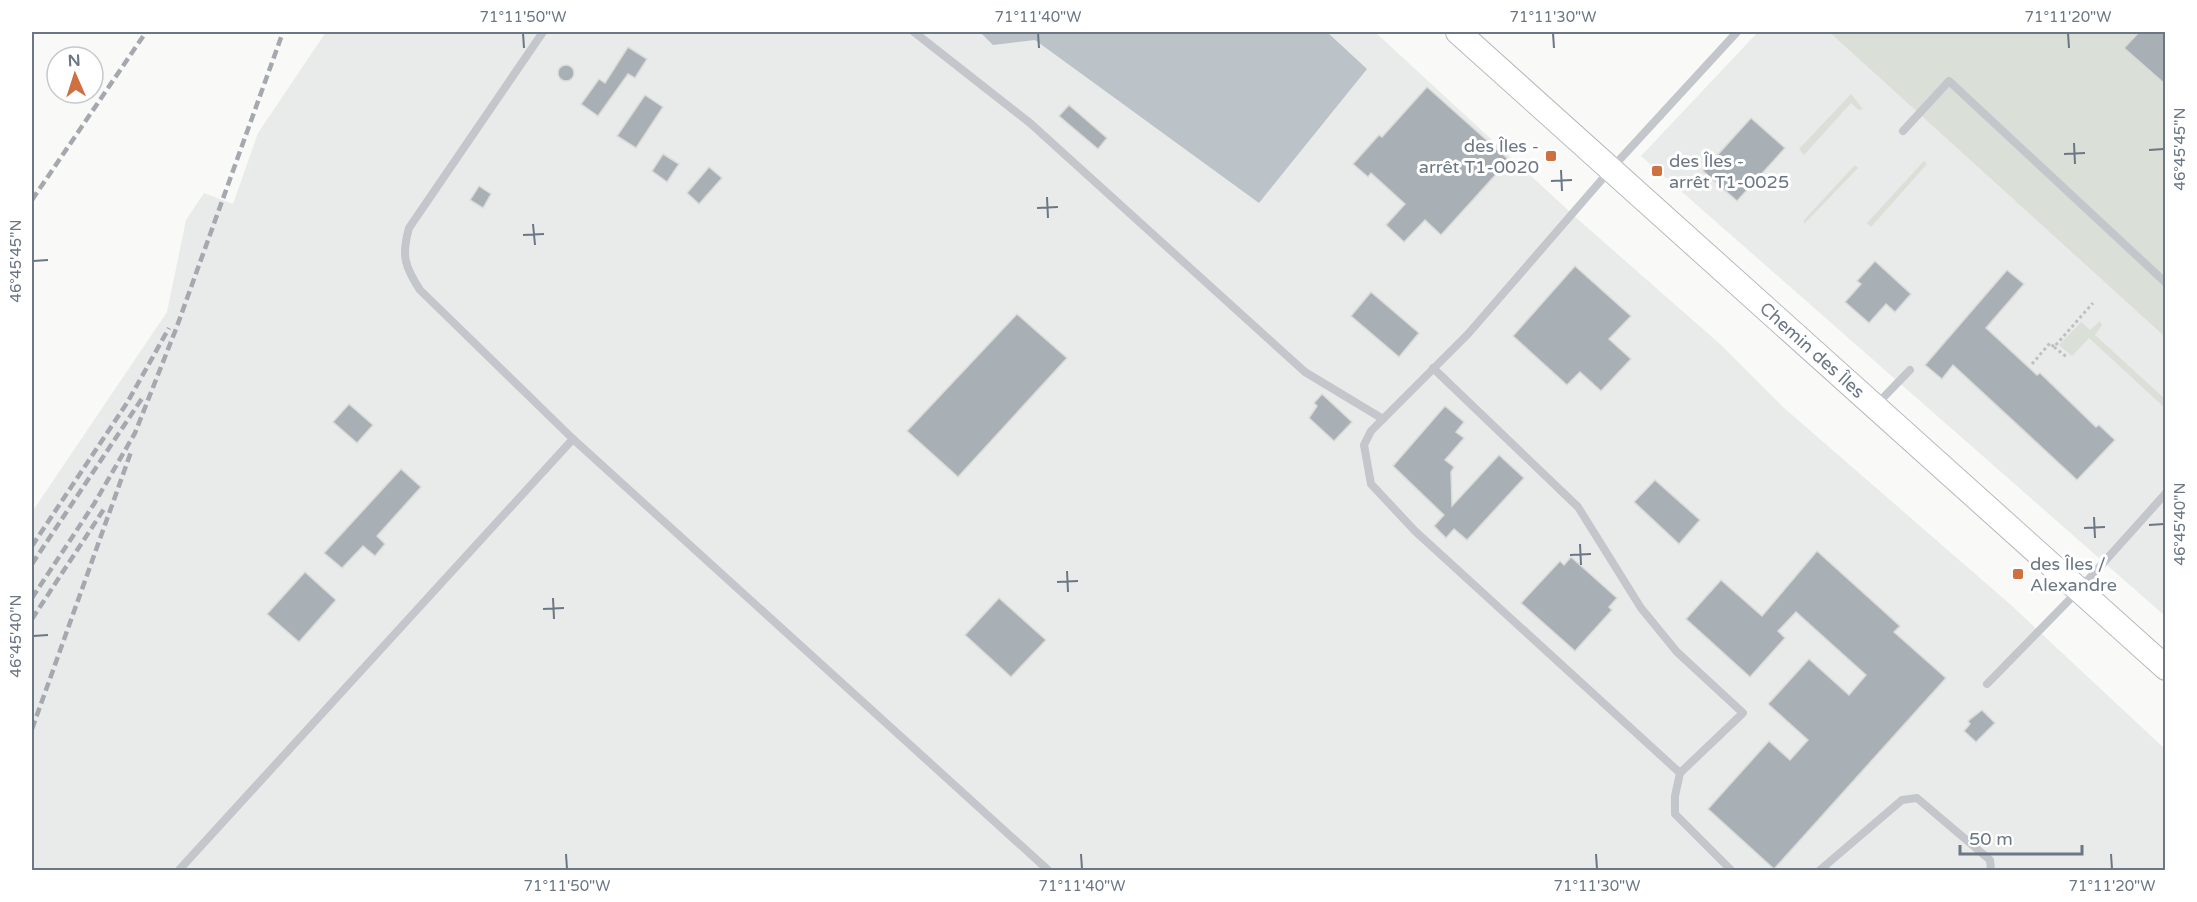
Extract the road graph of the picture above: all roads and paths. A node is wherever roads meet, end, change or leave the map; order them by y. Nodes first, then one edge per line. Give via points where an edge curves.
1 (543, 32) edge
2 (914, 32) edge
3 (1458, 32) edge
4 (1737, 32) edge
5 (1903, 131) dead end
6 (1611, 169) junction
7 (2166, 283) edge
8 (2093, 303) dead end
9 (2054, 346) junction
10 (2068, 358) dead end
11 (2032, 364) dead end
12 (1434, 369) junction
13 (1910, 370) dead end
14 (1875, 407) junction
15 (1383, 419) junction
16 (573, 439) junction
17 (2166, 493) edge
18 (2078, 591) junction
19 (2166, 668) edge
20 (1988, 684) dead end
21 (1680, 773) junction
22 (179, 870) edge
23 (1048, 870) edge
24 (1731, 870) edge
25 (1820, 870) edge
26 (1991, 870) edge

1 - 16 lane via 409,228 406,268 420,290
2 - 15 lane via 1030,123 1305,372
3 - 6 main road, Chemin des Îles
4 - 6 lane
5 - 7 lane via 1949,81
6 - 12 lane
6 - 14 main road, Chemin des Îles
8 - 9 path
9 - 10 path
9 - 11 path via 2050,344
12 - 15 lane
12 - 21 lane via 1578,507 1648,617 1677,652 1743,713
13 - 14 lane
14 - 18 main road, Chemin des Îles
15 - 21 lane via 1364,445 1371,484 1415,531
16 - 22 lane
16 - 23 lane
17 - 18 lane
18 - 19 main road, Chemin des Îles
18 - 20 lane
21 - 24 lane via 1675,814
25 - 26 lane via 1902,800 1917,798 1990,860

